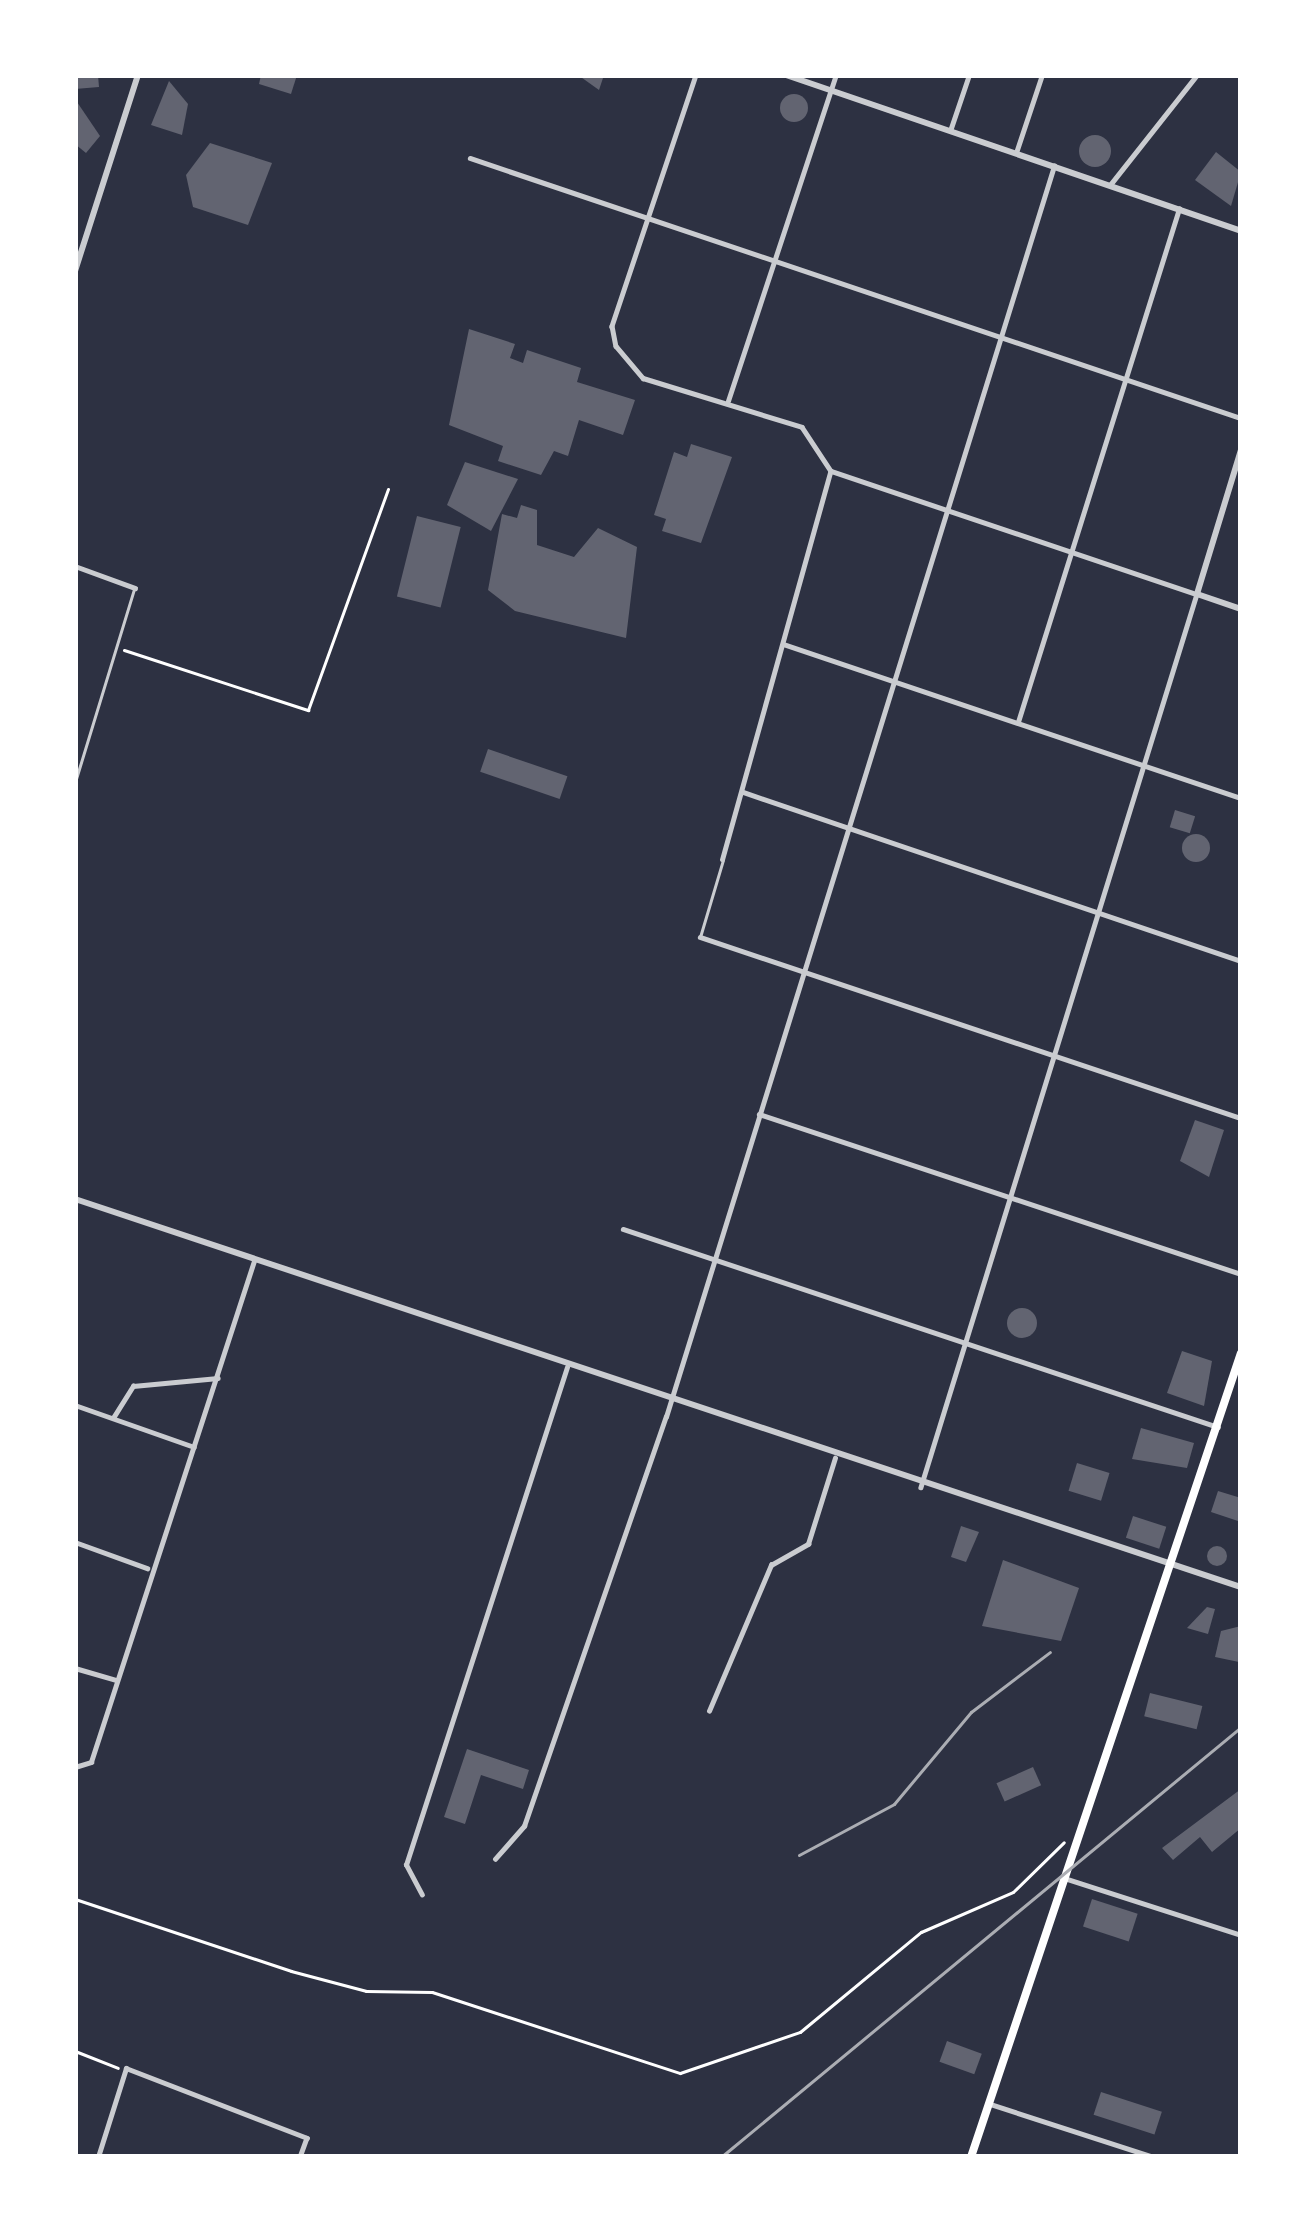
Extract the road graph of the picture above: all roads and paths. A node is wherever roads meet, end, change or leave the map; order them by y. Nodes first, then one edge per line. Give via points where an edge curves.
1 (138, 75) edge
2 (696, 75) edge
3 (787, 75) edge
4 (836, 75) edge
5 (969, 75) edge
6 (1042, 75) edge
7 (1197, 75) edge
8 (831, 91) junction
9 (950, 131) junction
10 (1016, 153) junction
11 (470, 158) dead end
12 (1054, 166) junction
13 (1110, 185) junction
14 (1179, 208) junction
15 (647, 218) junction
16 (1241, 232) edge
17 (773, 260) junction
18 (75, 271) edge
19 (1000, 337) junction
20 (1123, 378) junction
21 (728, 401) junction
22 (1241, 418) edge
23 (1241, 450) edge
24 (831, 471) junction
25 (388, 489) dead end
26 (945, 510) junction
27 (1071, 552) junction
28 (75, 566) edge
29 (135, 588) joint
30 (1198, 594) junction
31 (1241, 609) edge
32 (783, 644) junction
33 (116, 648) junction
34 (893, 680) junction
35 (1018, 722) junction
36 (1144, 764) junction
37 (75, 782) edge
38 (743, 792) junction
39 (1241, 798) edge
40 (848, 828) junction
41 (723, 859) joint
42 (1099, 911) junction
43 (700, 938) joint
44 (1241, 961) edge
45 (803, 972) junction
46 (1055, 1056) junction
47 (759, 1114) junction
48 (1241, 1118) edge
49 (75, 1199) edge
50 (1009, 1200) junction
51 (622, 1229) dead end
52 (714, 1258) junction
53 (254, 1261) junction
54 (1241, 1274) edge
55 (966, 1341) junction
56 (1241, 1353) edge
57 (567, 1367) junction
58 (218, 1378) junction
59 (671, 1402) junction
60 (75, 1405) edge
61 (113, 1418) junction
62 (1218, 1427) junction
63 (196, 1448) junction
64 (836, 1458) junction
65 (921, 1487) junction
66 (75, 1542) edge
67 (148, 1568) junction
68 (1174, 1571) junction
69 (1241, 1587) edge
70 (75, 1668) edge
71 (118, 1681) junction
72 (710, 1711) dead end
73 (75, 1767) edge
74 (1064, 1841) dead end
75 (495, 1858) dead end
76 (1067, 1879) junction
77 (422, 1895) dead end
78 (75, 1899) edge
79 (1241, 1935) edge
80 (75, 2051) edge
81 (125, 2071) junction
82 (990, 2104) junction
83 (98, 2157) edge
84 (300, 2157) edge
85 (971, 2157) edge
86 (1154, 2157) edge

1 - 18 street
2 - 15 street
3 - 8 street
4 - 8 street
5 - 9 street
6 - 10 street
7 - 13 street
8 - 9 street
8 - 17 street
9 - 10 street
10 - 12 street
11 - 15 street
12 - 13 street
12 - 19 street
13 - 14 street
14 - 16 street
14 - 20 street
15 - 17 street
15 - 21 street via 614,320 620,356 643,378
17 - 19 street
17 - 21 street
19 - 20 street
19 - 26 street
20 - 22 street
20 - 27 street
21 - 24 street via 816,436
23 - 30 street
24 - 26 street
24 - 32 street
25 - 33 path via 308,710
26 - 27 street
26 - 34 street
27 - 30 street
27 - 35 street
28 - 29 street
29 - 33 lane
30 - 31 street
30 - 36 street
32 - 34 street
32 - 38 street
33 - 37 lane
34 - 35 street
34 - 40 street
35 - 36 street
36 - 39 street
36 - 42 street
38 - 40 street
38 - 41 street
40 - 42 street
40 - 45 street
41 - 43 lane
42 - 44 street
42 - 46 street
43 - 45 street
45 - 46 street
45 - 47 street
46 - 48 street
46 - 50 street
47 - 50 street
47 - 52 street
49 - 53 street
50 - 54 street
50 - 55 street
51 - 52 street
52 - 55 street
52 - 59 street
53 - 57 street
53 - 58 street
55 - 62 street
55 - 65 street
56 - 62 main road
57 - 59 street
57 - 77 street via 406,1865
58 - 61 street via 133,1386
58 - 63 street
59 - 64 street
59 - 75 street via 524,1826
60 - 61 street
61 - 63 street
62 - 68 main road
63 - 67 street
64 - 65 street
64 - 72 street via 808,1544 771,1565
65 - 68 street
66 - 67 street
67 - 71 street
68 - 69 street
68 - 76 main road
70 - 71 street
71 - 73 street via 91,1762
74 - 78 path via 1012,1892 921,1932 800,2032 680,2073 433,1993 366,1991 291,1971
76 - 79 street
76 - 82 main road
80 - 81 path
81 - 83 street
81 - 84 street via 307,2138
82 - 85 main road
82 - 86 street

